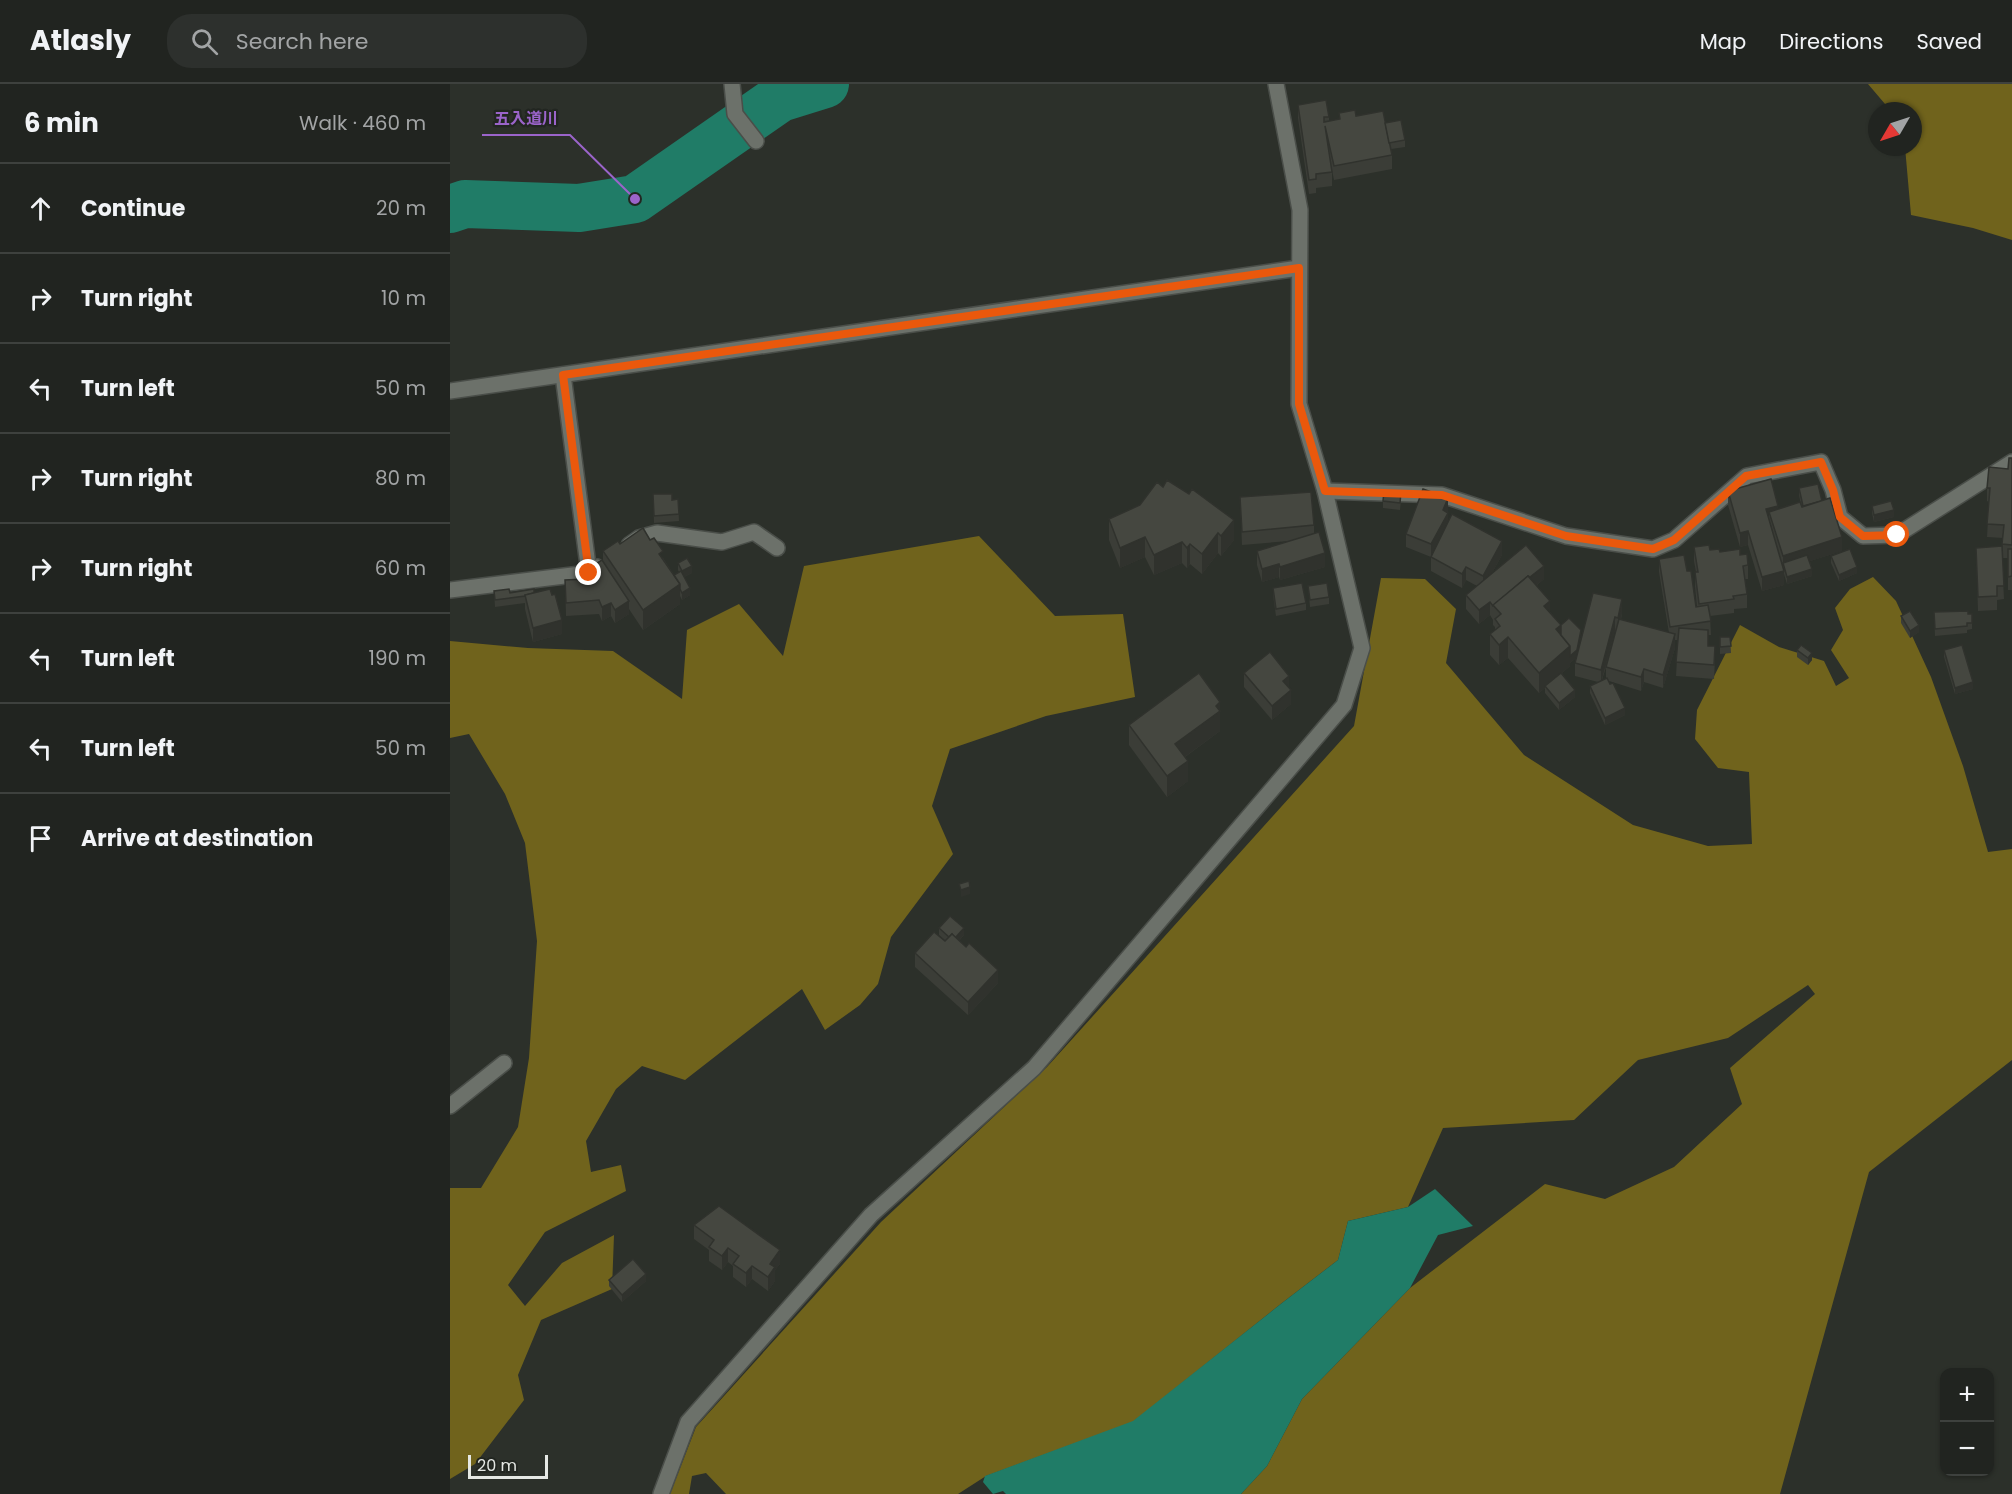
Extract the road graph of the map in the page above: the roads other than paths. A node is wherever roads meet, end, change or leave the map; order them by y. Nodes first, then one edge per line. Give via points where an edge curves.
1 (732, 84) edge
2 (1276, 84) edge
3 (756, 141) dead end
4 (1299, 268) junction
5 (563, 375) junction
6 (450, 391) edge
7 (2012, 462) edge
8 (1325, 491) junction
9 (777, 548) dead end
10 (589, 573) junction
11 (450, 590) edge
12 (504, 1063) dead end
13 (450, 1106) edge
14 (661, 1494) edge

1 - 3 street via 735,114
2 - 4 street via 1300,210
4 - 5 street
4 - 8 street via 1299,404
5 - 6 street
5 - 10 street
7 - 8 street via 1897,535 1863,536 1840,517 1821,462 1746,476 1674,540 1653,549 1566,536 1442,495
8 - 14 street via 1362,648 1344,705 1034,1068 871,1215 688,1422
9 - 10 street via 754,532 722,542 657,533 639,538
10 - 11 street
12 - 13 street

